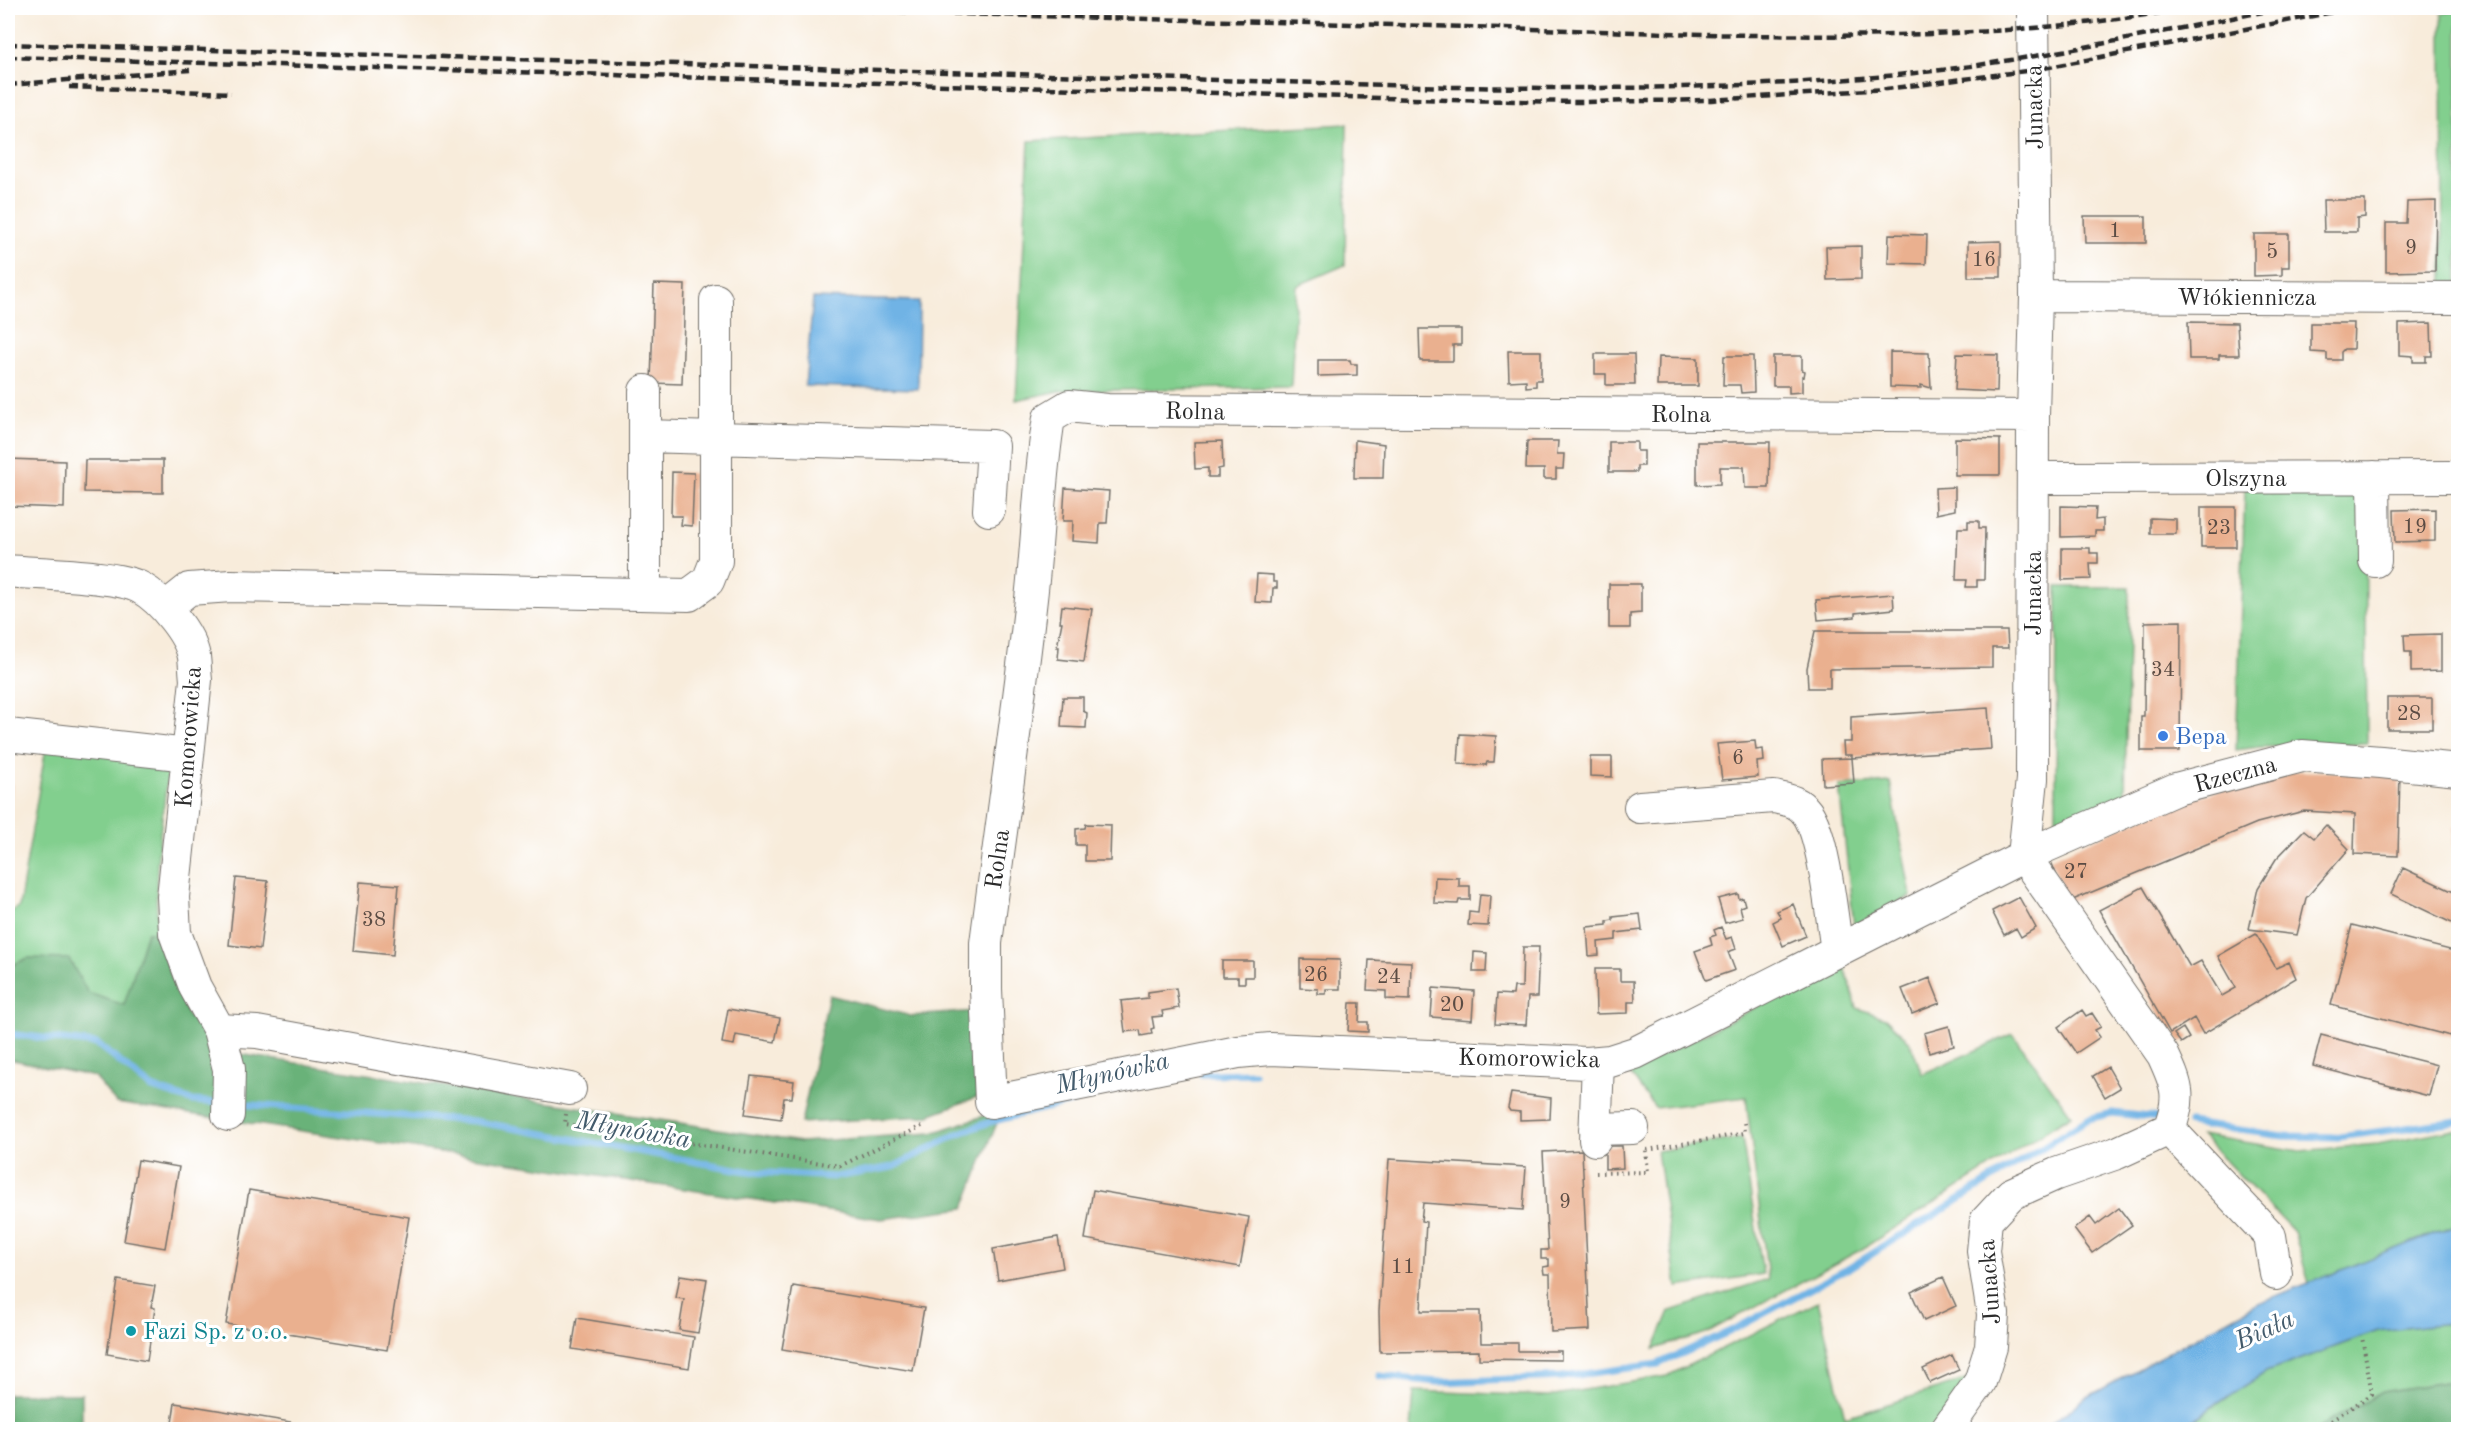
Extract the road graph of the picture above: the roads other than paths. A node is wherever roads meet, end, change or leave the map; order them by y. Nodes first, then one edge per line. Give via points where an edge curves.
1 (2033, 8) edge
2 (2036, 296) junction
3 (2458, 298) edge
4 (716, 300) dead end
5 (645, 392) dead end
6 (2033, 416) junction
7 (645, 436) junction
8 (716, 436) junction
9 (2374, 477) junction
10 (2458, 477) edge
11 (2034, 478) junction
12 (989, 510) dead end
13 (2375, 561) dead end
14 (8, 572) edge
15 (645, 593) junction
16 (165, 608) junction
17 (8, 735) edge
18 (188, 755) junction
19 (2458, 770) edge
20 (1640, 807) dead end
21 (2024, 856) junction
22 (1837, 951) junction
23 (219, 1030) junction
24 (1598, 1062) junction
25 (570, 1089) road end
26 (228, 1102) dead end
27 (991, 1102) joint
28 (2169, 1129) junction
29 (1639, 1139) road end
30 (2276, 1274) dead end
31 (1946, 1430) edge

1 - 2 street, Junacka
2 - 3 street, Włókiennicza
2 - 6 street, Junacka
4 - 8 street
5 - 7 street
6 - 11 street, Junacka
6 - 27 street, Rolna via 1142,411 1069,406 1049,418 1031,601 986,943
7 - 8 street
7 - 15 street
8 - 12 street via 993,446
8 - 15 street via 716,561 708,581 689,595
9 - 10 street, Olszyna
9 - 11 street, Olszyna
9 - 13 street
11 - 21 street, Junacka via 2032,779
14 - 16 street, Komorowicka via 106,579 140,587
15 - 16 street via 231,586 189,589
16 - 18 street, Komorowicka via 180,626 194,654 196,680
17 - 18 street
18 - 23 street, Komorowicka via 173,897 175,933 195,987
19 - 21 street, Rzeczna via 2301,756 2176,789
20 - 22 street via 1774,797 1794,801 1808,814 1819,842
21 - 22 street, Komorowicka
21 - 28 street via 2163,1055 2177,1085 2177,1109
22 - 24 street, Komorowicka via 1635,1053
23 - 25 street via 257,1032
23 - 26 street, Komorowicka via 229,1069
24 - 27 street, Komorowicka via 1271,1049 1238,1052
24 - 29 street via 1595,1134
28 - 30 street via 2270,1236
28 - 31 street, Junacka via 2011,1194 1986,1221 1983,1251 1993,1314 1991,1347 1980,1382

